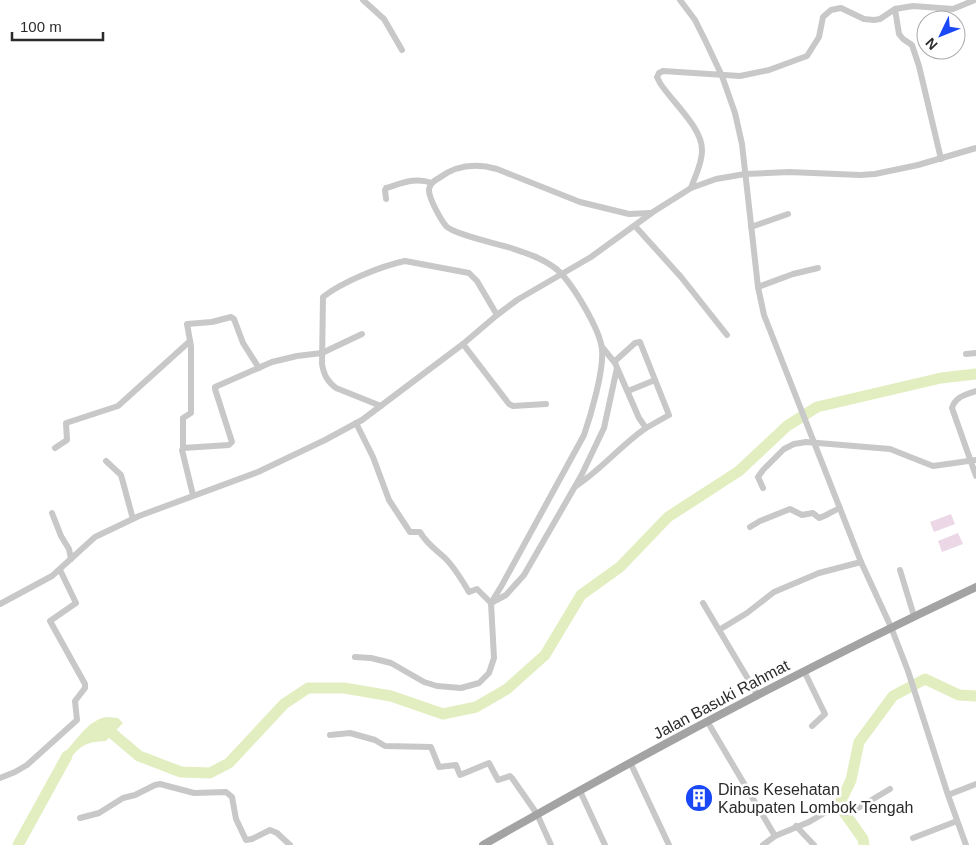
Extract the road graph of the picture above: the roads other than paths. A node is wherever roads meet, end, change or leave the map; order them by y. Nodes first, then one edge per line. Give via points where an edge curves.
1 (363, 0) edge
2 (680, 0) edge
3 (975, 0) edge
4 (895, 9) junction
5 (402, 50) dead end
6 (722, 76) junction
7 (976, 148) edge
8 (941, 159) junction
9 (746, 174) junction
10 (432, 183) junction
11 (691, 188) junction
12 (386, 199) dead end
13 (652, 213) junction
14 (788, 214) dead end
15 (635, 226) junction
16 (751, 227) junction
17 (818, 268) dead end
18 (562, 274) junction
19 (758, 286) junction
20 (497, 315) junction
21 (362, 334) dead end
22 (727, 335) dead end
23 (190, 341) junction
24 (463, 344) junction
25 (602, 348) junction
26 (322, 353) junction
27 (976, 353) edge
28 (966, 354) dead end
29 (616, 365) junction
30 (259, 368) junction
31 (655, 380) junction
32 (628, 391) junction
33 (976, 391) edge
34 (546, 404) dead end
35 (381, 406) junction
36 (356, 423) junction
37 (646, 428) junction
38 (814, 441) junction
39 (55, 448) dead end
40 (183, 448) junction
41 (106, 461) dead end
42 (974, 461) edge
43 (976, 476) edge
44 (575, 487) junction
45 (763, 488) dead end
46 (194, 495) junction
47 (840, 508) junction
48 (52, 513) dead end
49 (133, 519) junction
50 (750, 527) dead end
51 (71, 559) junction
52 (861, 562) junction
53 (60, 570) junction
54 (900, 570) dead end
55 (976, 587) edge
56 (491, 603) junction
57 (703, 603) dead end
58 (0, 604) edge
59 (914, 616) junction
60 (891, 627) junction
61 (719, 630) junction
62 (354, 657) dead end
63 (804, 671) junction
64 (758, 694) junction
65 (708, 721) junction
66 (812, 726) dead end
67 (330, 735) dead end
68 (630, 762) junction
69 (0, 778) edge
70 (976, 784) edge
71 (890, 789) dead end
72 (580, 791) junction
73 (948, 795) junction
74 (537, 814) junction
75 (80, 818) dead end
76 (957, 821) junction
77 (796, 826) junction
78 (775, 836) junction
79 (913, 838) dead end
80 (290, 845) edge
81 (483, 845) edge
82 (551, 845) edge
83 (605, 845) edge
84 (669, 845) edge
85 (763, 845) edge
86 (814, 845) edge
87 (966, 845) edge

1 - 5 street via 384,19
2 - 6 street via 695,20
3 - 4 street via 953,9 913,6
4 - 6 street via 874,20 834,8 823,17 819,38 807,56 754,74
4 - 8 street via 899,34 912,45 919,66
6 - 9 street via 738,124
6 - 11 street via 663,71 658,76 663,88 701,140 702,157
7 - 8 street
8 - 9 street via 875,174
9 - 11 street via 716,179
9 - 16 street
10 - 12 street via 413,180 386,188
10 - 13 street via 458,167 485,167 580,202 627,214
10 - 18 street via 431,198 449,229 539,259
11 - 13 street
13 - 15 street
14 - 16 street
15 - 18 street
15 - 22 street
16 - 19 street
17 - 19 street
18 - 20 street
18 - 25 street via 589,315
19 - 38 street via 764,316
20 - 24 street
20 - 26 street via 469,273 405,261 394,263 334,288 322,297
21 - 26 street
23 - 30 street via 187,324 232,317
23 - 39 street via 118,406 66,423 67,440
23 - 40 street via 191,413 183,418
24 - 34 street via 509,404
24 - 35 street
25 - 29 street
25 - 56 street via 602,362 584,435
26 - 30 street via 272,362
26 - 35 street via 324,375 330,383
27 - 28 street
29 - 31 street via 639,341
29 - 32 street
29 - 44 street via 604,428
30 - 40 street via 215,388 231,444
31 - 32 street
31 - 37 street via 670,414
32 - 37 street
33 - 42 street via 959,398 952,408
35 - 36 street
36 - 46 street via 258,472
36 - 56 street via 389,500 406,528 410,532 419,532 443,556 470,592 477,589
37 - 44 street
38 - 42 street via 890,449 932,466
38 - 45 street via 794,444 780,452 759,475
38 - 47 street
40 - 46 street via 181,452
41 - 49 street via 121,475
42 - 43 street
44 - 56 street via 524,575 506,595
46 - 49 street
47 - 50 street via 819,518 812,513 802,514 790,509
47 - 52 street
48 - 51 street
49 - 51 street via 95,537
51 - 53 street
52 - 60 street
52 - 61 street via 819,573 774,592
53 - 58 street
53 - 69 street via 76,603 50,621 85,684 76,701 77,720 26,765
54 - 59 street
55 - 59 main road, Jalan Basuki Rahmat
56 - 62 street via 494,658 489,673 479,683 461,688 437,686 392,663
57 - 61 street
59 - 60 main road, Jalan Basuki Rahmat
60 - 63 main road, Jalan Basuki Rahmat
60 - 73 street
61 - 64 street
63 - 64 main road, Jalan Basuki Rahmat
63 - 66 street via 825,714
64 - 65 main road, Jalan Basuki Rahmat
65 - 68 main road, Jalan Basuki Rahmat
65 - 78 street
67 - 74 street via 350,733 386,746 431,746 439,767 457,765 460,775 488,763 498,780 512,778
68 - 72 main road, Jalan Basuki Rahmat
68 - 84 street
70 - 73 street
71 - 77 street via 853,811 844,814 834,807
72 - 74 main road, Jalan Basuki Rahmat
72 - 83 street
73 - 76 street
74 - 81 main road, Jalan Basuki Rahmat
74 - 82 street
75 - 80 street via 99,813 155,784 167,784 194,793 226,792 232,797 236,819 246,840 270,830
76 - 79 street
76 - 87 street
77 - 78 street
77 - 86 street
78 - 85 street

